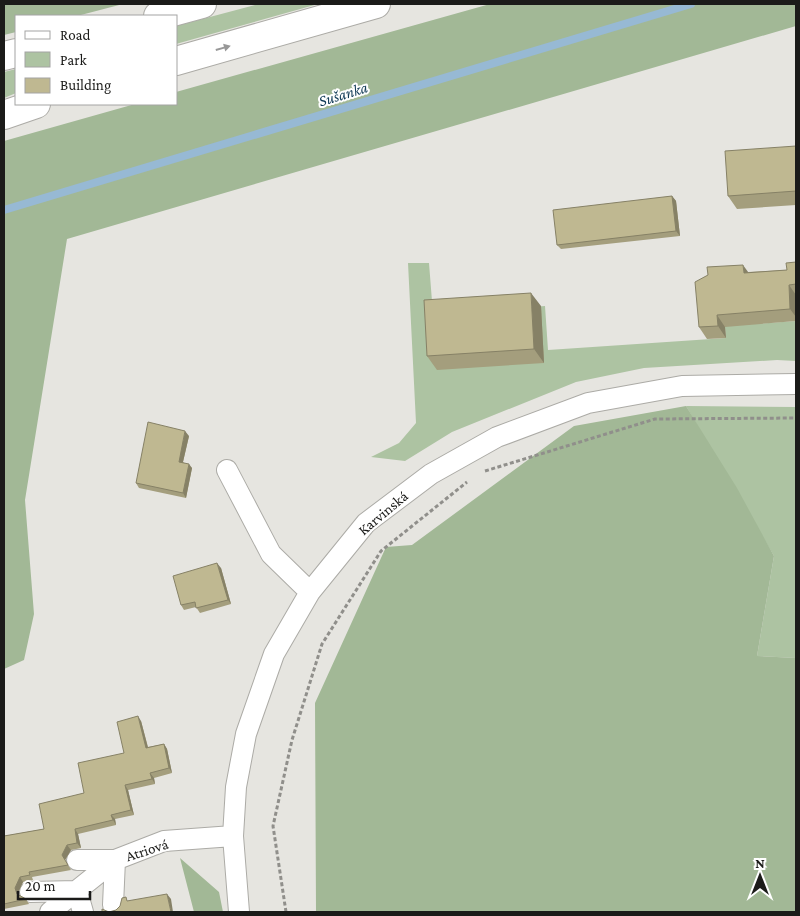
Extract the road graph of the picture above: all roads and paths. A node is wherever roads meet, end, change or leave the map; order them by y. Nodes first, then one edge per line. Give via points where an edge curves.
1 (202, 4) edge
2 (376, 4) edge
3 (162, 15) edge
4 (178, 60) edge
5 (33, 105) edge
6 (4, 115) edge
7 (796, 384) edge
8 (796, 418) edge
9 (227, 470) dead end
10 (476, 474) dead end
11 (469, 480) dead end
12 (310, 592) junction
13 (233, 836) junction
14 (77, 860) dead end
15 (115, 860) junction
16 (76, 891) junction
17 (30, 892) dead end
18 (112, 905) dead end
19 (50, 912) edge
20 (82, 912) edge
21 (239, 912) edge
22 (286, 912) edge

1 - 3 main road
4 -> 2 main road
5 - 6 main road
7 - 12 street, Karvinská via 682,386 598,401 497,437 431,474 366,523
8 - 10 path via 655,418
9 - 12 street via 271,554
11 - 22 path via 380,551 322,644 292,740 273,826
12 - 13 street, Karvinská via 274,654 246,734 236,787
13 - 15 street, Atriová via 164,841
13 - 21 street, Karvinská
14 - 15 street
15 - 16 street, Atriová
15 - 18 street
16 - 17 street
16 - 19 street, Atriová
16 - 20 street

